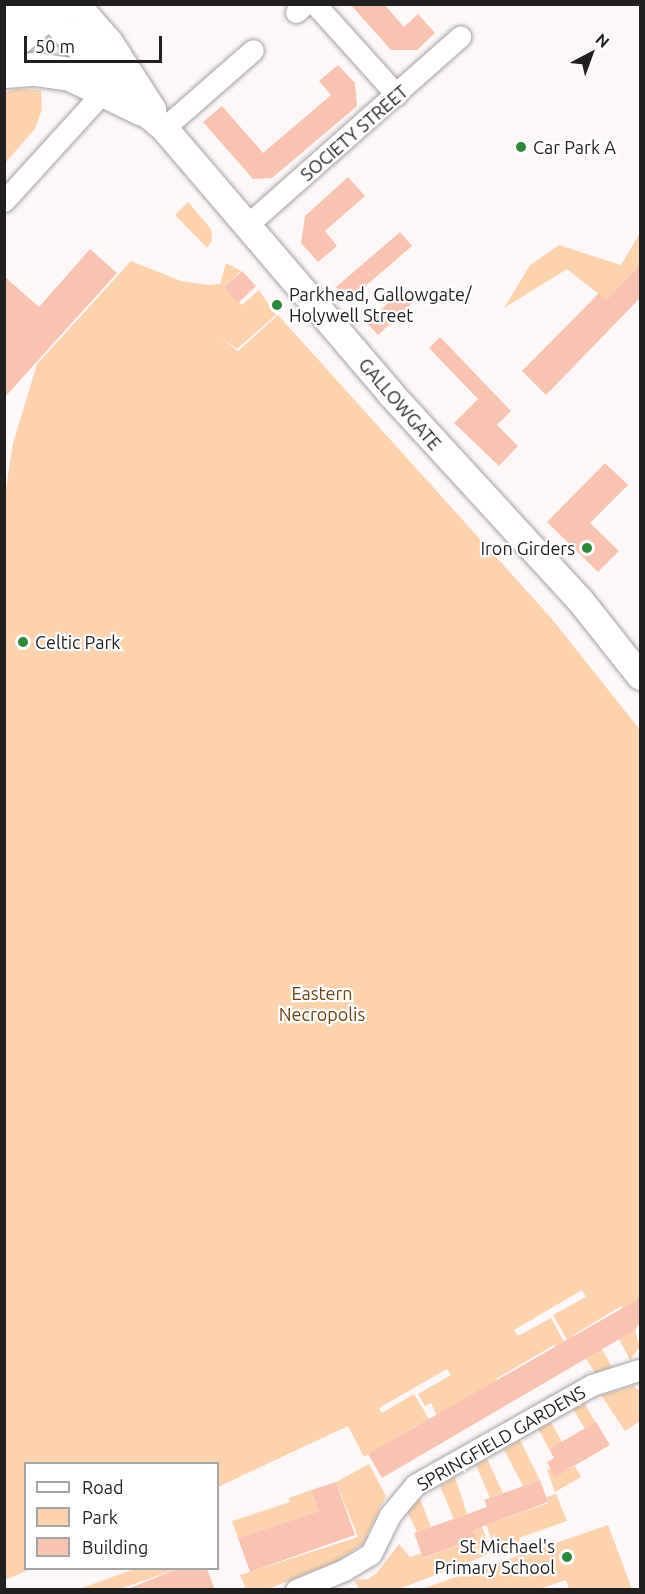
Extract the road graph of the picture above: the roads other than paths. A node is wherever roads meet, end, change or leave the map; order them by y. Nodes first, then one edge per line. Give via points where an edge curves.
1 (13, 4) edge
2 (315, 4) edge
3 (55, 7) edge
4 (4, 12) edge
5 (460, 37) dead end
6 (4, 49) edge
7 (253, 50) dead end
8 (4, 71) edge
9 (104, 91) junction
10 (397, 95) junction
11 (153, 119) junction
12 (4, 201) edge
13 (246, 226) junction
14 (640, 676) edge
15 (640, 1368) edge
16 (296, 1590) edge

1 - 4 main road
2 - 10 street
3 - 6 main road
3 - 11 street, GALLOWGATE
5 - 10 street, SOCIETY STREET
7 - 11 street
8 - 9 main road via 59,71
9 - 11 main road
9 - 12 street
10 - 13 street, SOCIETY STREET
11 - 13 street, GALLOWGATE
13 - 14 street, GALLOWGATE via 450,460 579,599
15 - 16 street, SPRINGFIELD GARDENS via 592,1385 415,1485 390,1515 371,1554

